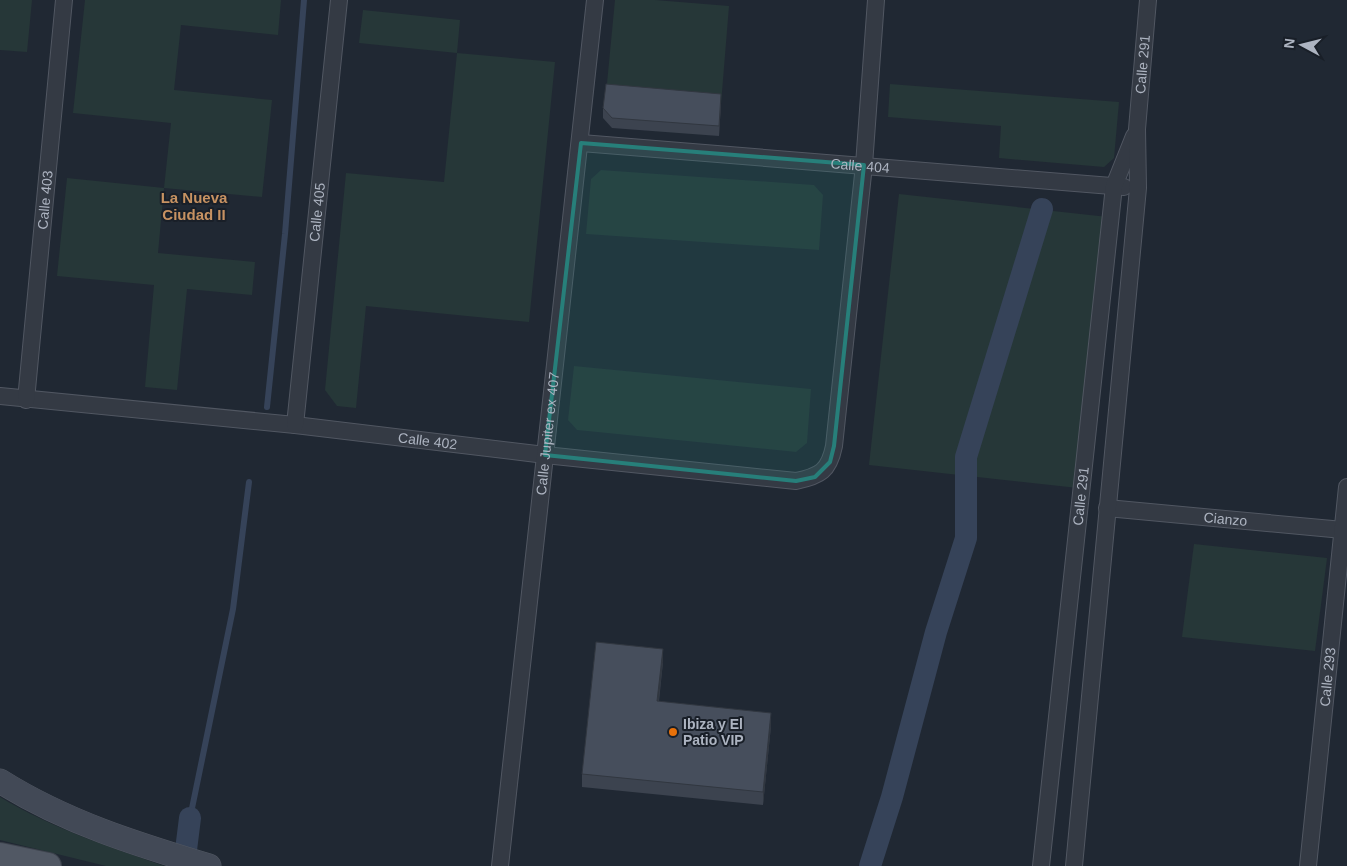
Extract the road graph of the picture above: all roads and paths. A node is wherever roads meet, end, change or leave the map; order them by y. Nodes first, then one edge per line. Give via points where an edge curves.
1 (64, 0) edge
2 (339, 0) edge
3 (595, 0) edge
4 (876, 0) edge
5 (1148, 0) edge
6 (1137, 129) junction
7 (581, 143) junction
8 (864, 165) junction
9 (1114, 186) junction
10 (1138, 188) junction
11 (0, 396) edge
12 (26, 400) junction
13 (295, 425) junction
14 (546, 455) junction
15 (1347, 487) edge
16 (1107, 508) junction
17 (1343, 530) junction
18 (0, 781) edge
19 (0, 856) edge
20 (48, 866) edge
21 (209, 866) edge
22 (500, 866) edge
23 (1041, 866) edge
24 (1074, 866) edge
25 (1308, 866) edge

1 - 12 street, Calle 403
2 - 13 street, Calle 405
3 - 7 street, Calle Jupiter ex 407
4 - 8 street, Calle 402
5 - 6 street, Calle 291
6 - 9 street, Calle 291
6 - 10 street, Calle 291
7 - 8 street, Calle 404
7 - 14 street, Calle Jupiter ex 407
8 - 9 street, Calle 404
8 - 14 street, Calle 402 via 834,446 830,462 815,477 796,481
9 - 10 street, Calle 404
9 - 23 street, Calle 291
10 - 16 street, Calle 291
11 - 12 street, Calle 402
12 - 13 street, Calle 402
13 - 14 street, Calle 402
14 - 22 street, Calle Jupiter ex 407
15 - 17 street, Calle 293
16 - 17 street, Cianzo
16 - 24 street, Calle 291
17 - 25 street, Calle 293
18 - 21 street via 59,814 130,843
19 - 20 main road

